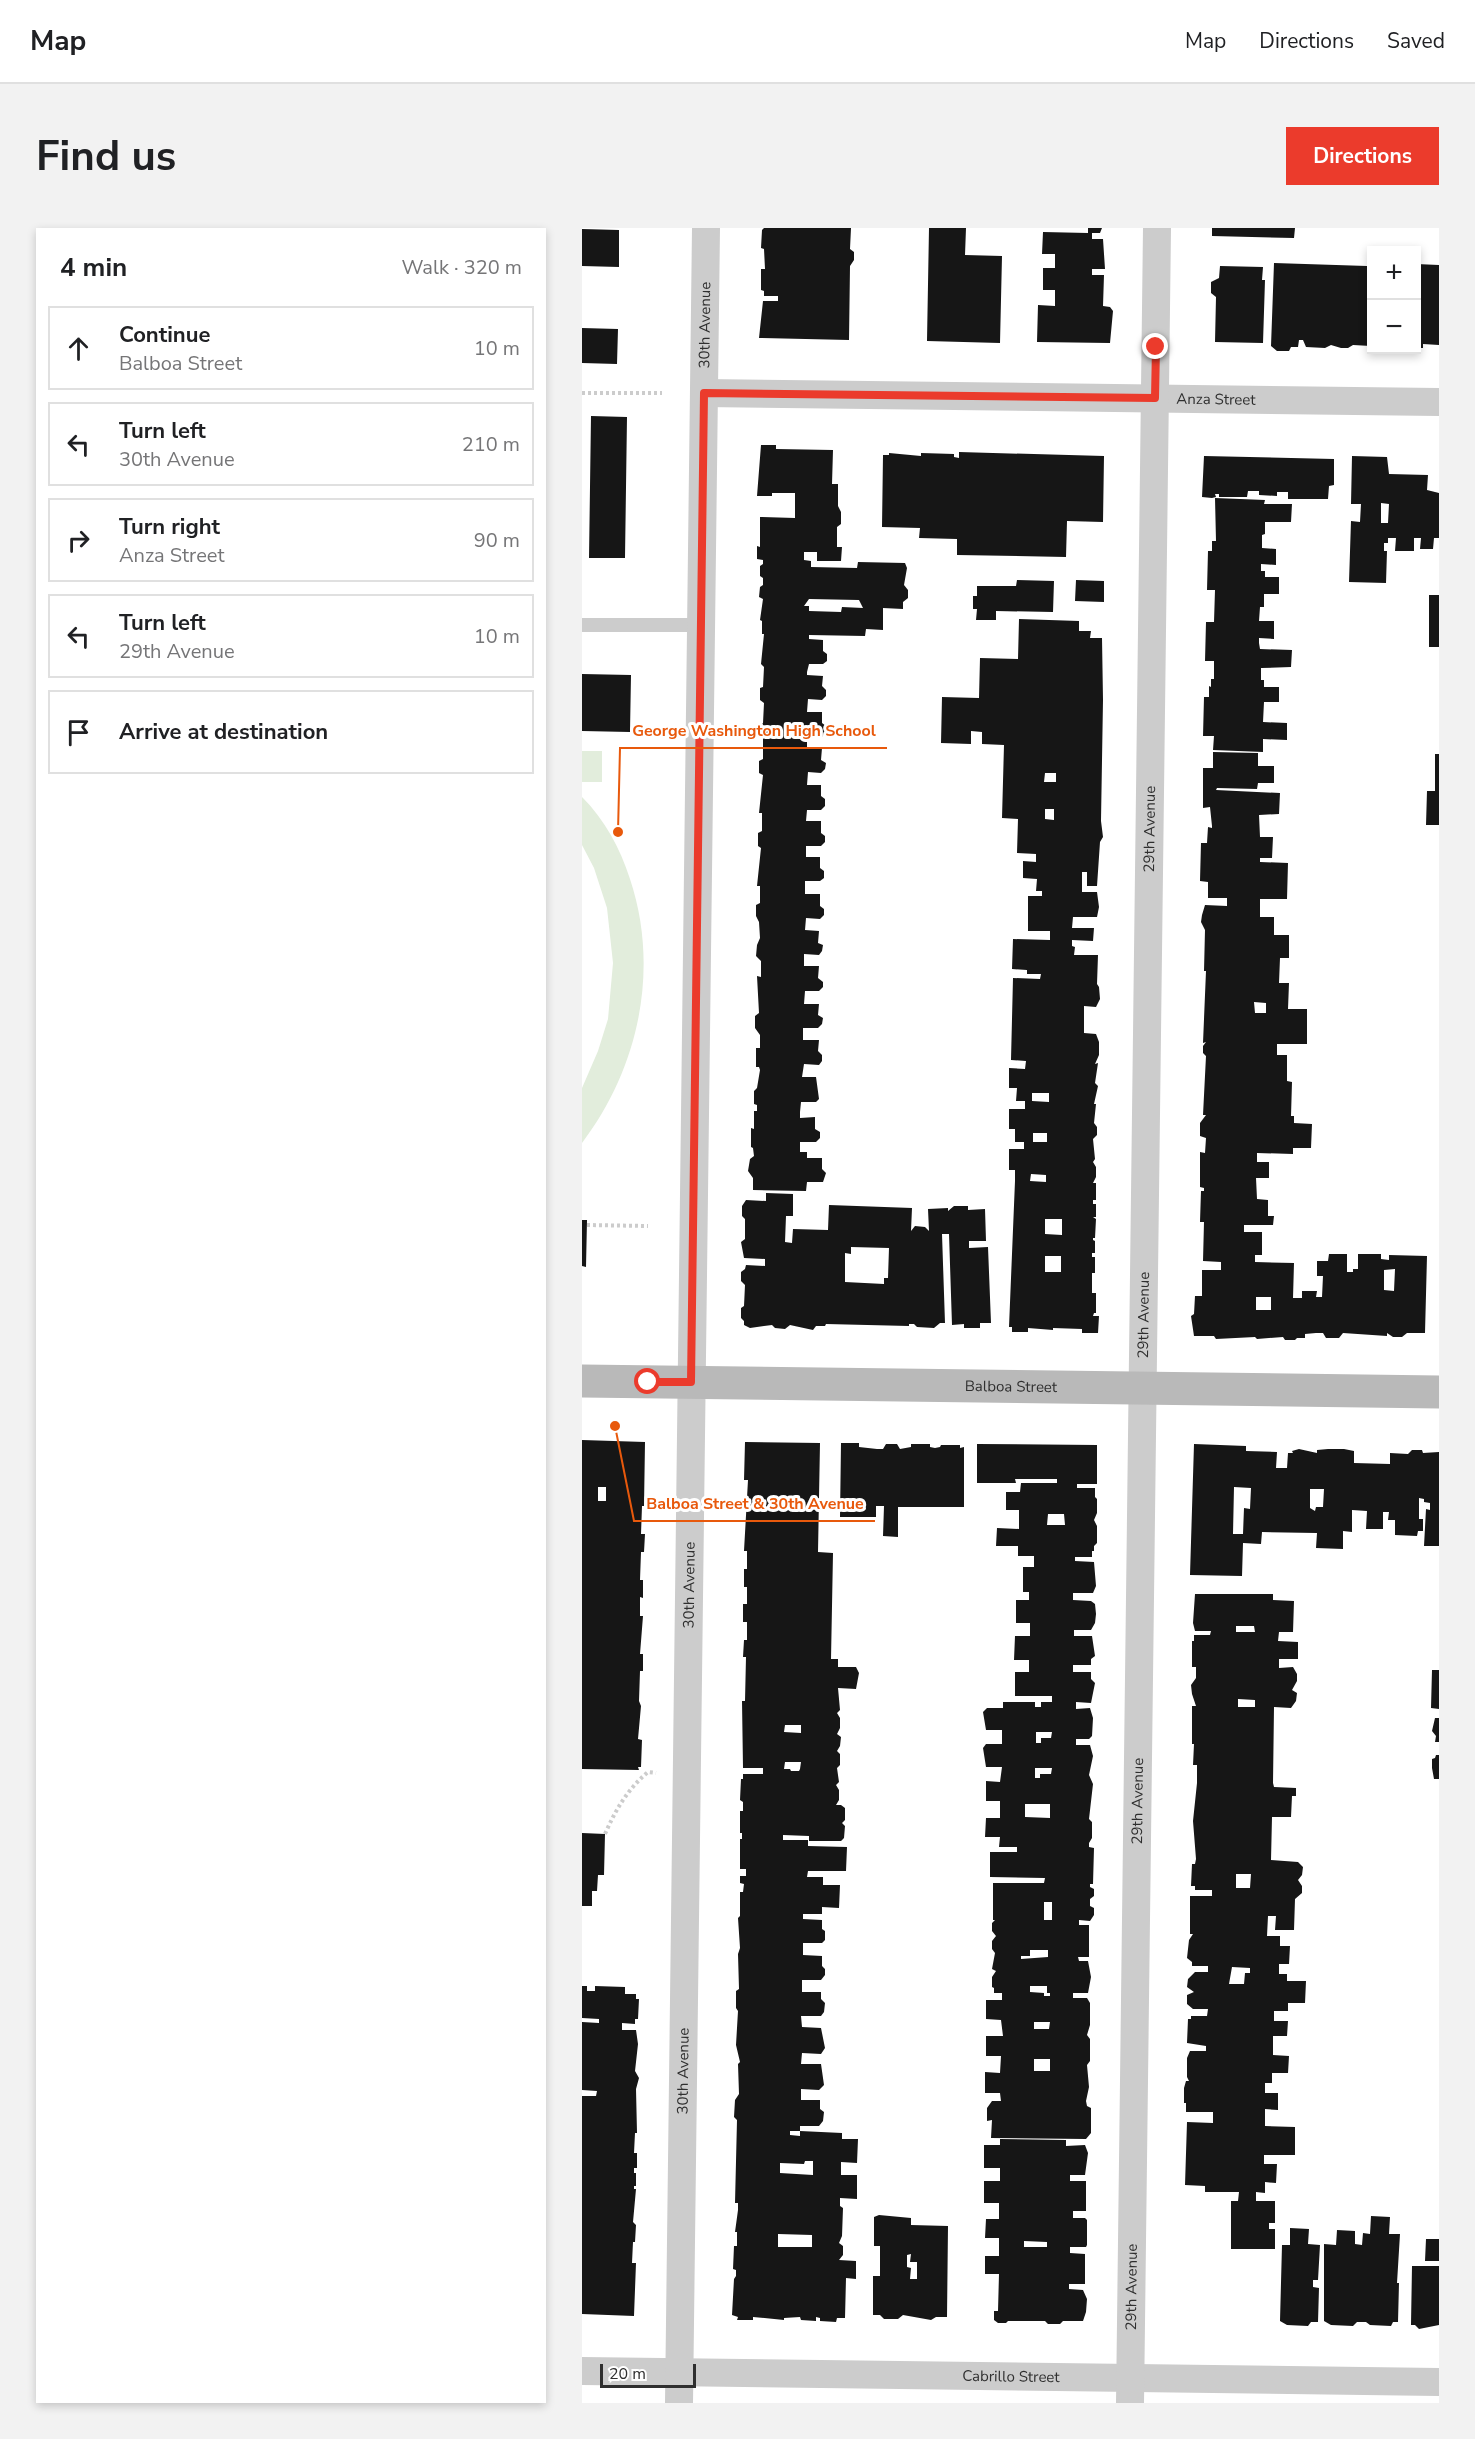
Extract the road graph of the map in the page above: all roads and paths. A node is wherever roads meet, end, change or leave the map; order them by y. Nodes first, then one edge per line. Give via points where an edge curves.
1 (706, 228) edge
2 (1158, 228) edge
3 (582, 393) edge
4 (662, 393) dead end
5 (704, 393) junction
6 (1155, 398) junction
7 (1439, 402) edge
8 (582, 625) edge
9 (701, 625) junction
10 (587, 1225) dead end
11 (648, 1226) dead end
12 (582, 1381) edge
13 (691, 1382) junction
14 (1143, 1388) junction
15 (1439, 1392) edge
16 (648, 1773) dead end
17 (605, 1834) dead end
18 (582, 2371) edge
19 (679, 2372) junction
20 (1439, 2382) edge
21 (1130, 2390) edge
22 (679, 2403) edge

1 - 5 street, 30th Avenue
2 - 6 street, 29th Avenue
3 - 4 path
5 - 6 street, Anza Street
5 - 9 street, 30th Avenue
6 - 7 street, Anza Street
6 - 14 street, 29th Avenue
8 - 9 lane
9 - 13 street, 30th Avenue
10 - 11 path
12 - 13 street, Balboa Street
13 - 14 street, Balboa Street
13 - 19 street, 30th Avenue
14 - 15 street, Balboa Street
14 - 21 street, 29th Avenue
16 - 17 path via 632,1785
18 - 19 street, Cabrillo Street
19 - 21 street, Cabrillo Street
19 - 22 street, 30th Avenue
20 - 21 street, Cabrillo Street

